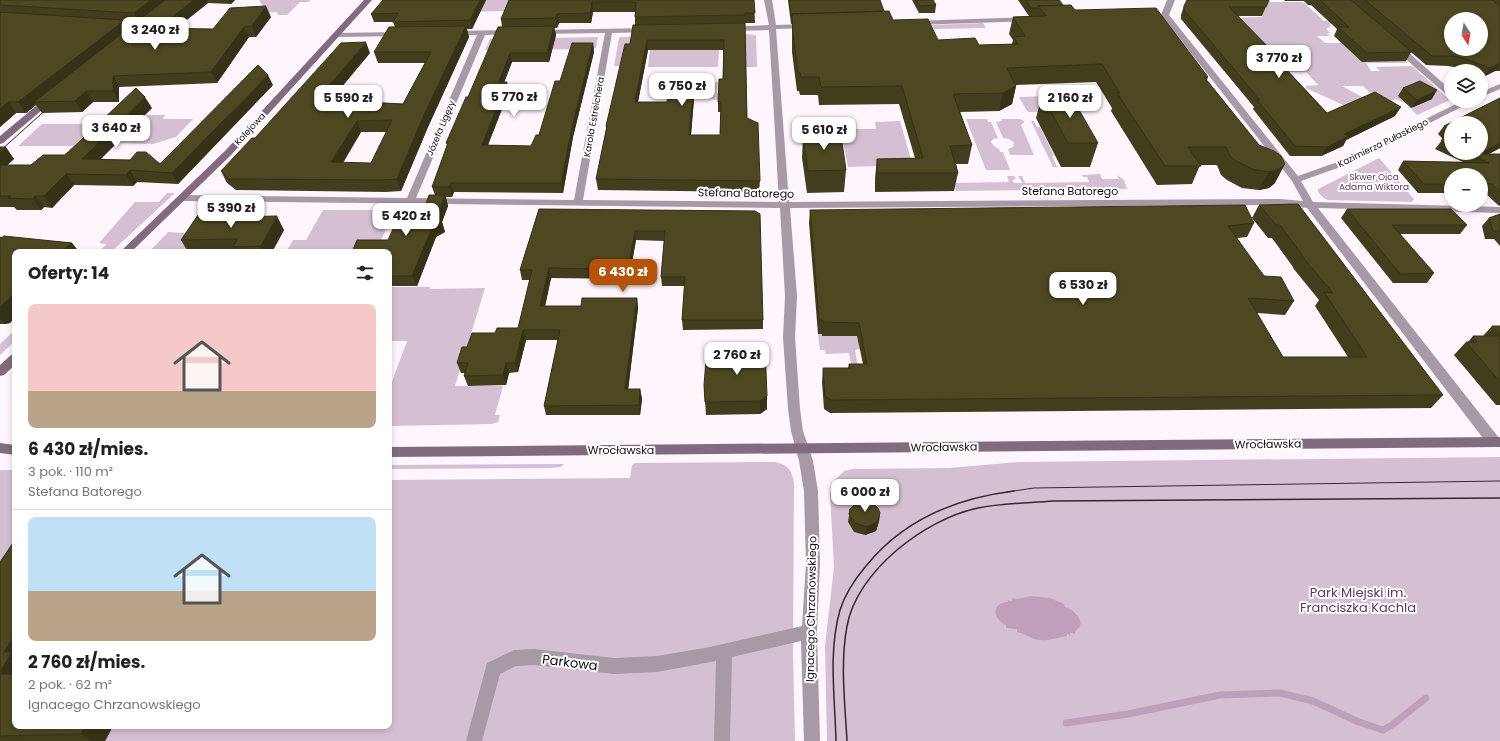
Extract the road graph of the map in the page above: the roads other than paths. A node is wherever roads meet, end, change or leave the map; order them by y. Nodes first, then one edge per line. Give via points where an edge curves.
1 (368, 0) edge
2 (768, 0) edge
3 (1171, 0) edge
4 (1040, 19) edge
5 (904, 23) edge
6 (813, 26) edge
7 (772, 28) junction
8 (722, 29) edge
9 (660, 30) edge
10 (609, 31) junction
11 (443, 33) edge
12 (482, 33) junction
13 (411, 34) edge
14 (336, 35) junction
15 (1390, 41) edge
16 (1500, 86) edge
17 (1444, 88) edge
18 (1488, 92) edge
19 (55, 94) edge
20 (1452, 108) edge
21 (0, 141) edge
22 (1296, 180) junction
23 (182, 198) junction
24 (410, 201) junction
25 (578, 203) junction
26 (784, 205) junction
27 (1310, 205) junction
28 (1500, 210) edge
29 (127, 249) edge
30 (12, 361) edge
31 (0, 372) edge
32 (1497, 442) edge
33 (0, 448) edge
34 (801, 448) junction
35 (12, 450) edge
36 (392, 452) edge
37 (0, 456) edge
38 (12, 456) edge
39 (809, 632) junction
40 (724, 652) junction
41 (474, 741) edge
42 (722, 741) edge
43 (812, 741) edge

1 - 14 main road, Kolejowa
2 - 7 street, Ignacego Chrzanowskiego
3 - 22 street via 1162,15
4 - 5 street
6 - 7 street
7 - 8 street
7 - 26 street, Ignacego Chrzanowskiego
9 - 10 street
10 - 12 street
10 - 25 street, Karola Estreichera
11 - 12 street
12 - 24 street, Józefa Ligęzy
13 - 14 street
14 - 23 main road, Kolejowa via 249,131
15 - 17 street
16 - 18 street
19 - 21 main road
20 - 22 street, Kazimierza Pułaskiego via 1346,162
22 - 27 street
23 - 24 street, Stefana Batorego
23 - 29 main road, Kolejowa
24 - 25 street, Stefana Batorego
25 - 26 street, Stefana Batorego
26 - 27 street, Stefana Batorego via 1280,202
26 - 34 street, Ignacego Chrzanowskiego via 791,296 789,337 794,409
27 - 28 street, Stefana Batorego
27 - 32 street
30 - 31 main road
32 - 34 main road, Wrocławska
33 - 35 main road
34 - 36 main road, Wrocławska
34 - 39 street, Ignacego Chrzanowskiego via 811,491 813,564
37 - 38 main road
39 - 40 street, Parkowa
39 - 43 street, Ignacego Chrzanowskiego
40 - 41 street, Parkowa via 657,664 614,666 534,657 514,658 494,669
40 - 42 street

